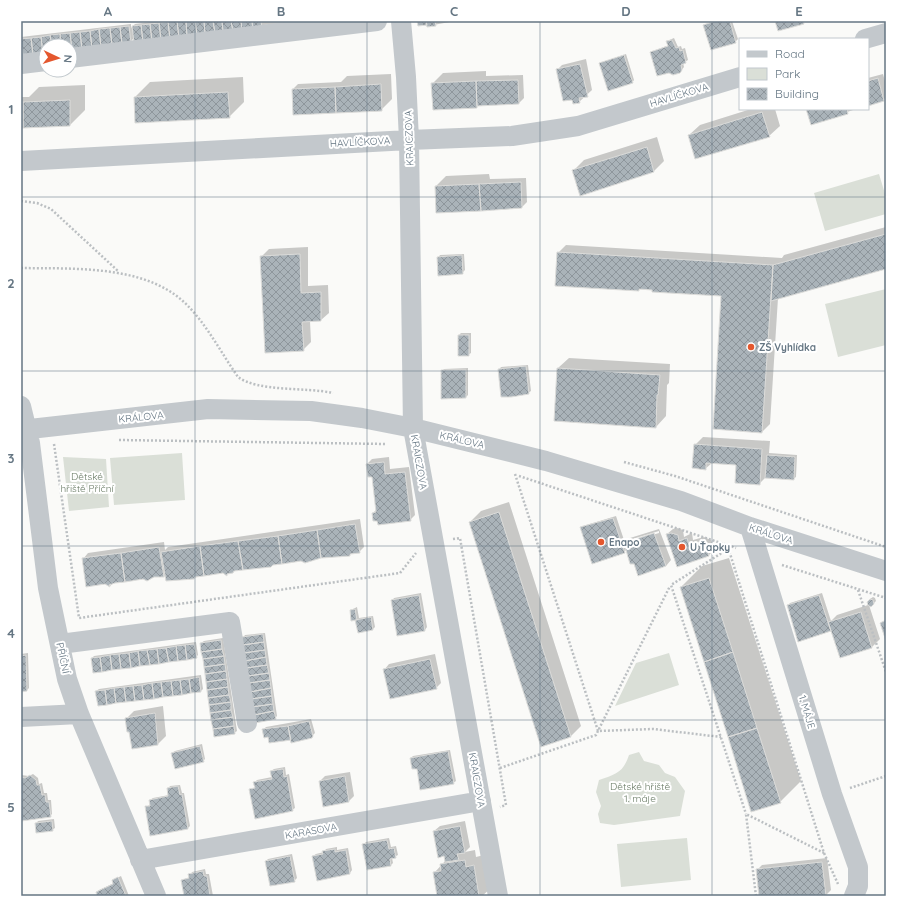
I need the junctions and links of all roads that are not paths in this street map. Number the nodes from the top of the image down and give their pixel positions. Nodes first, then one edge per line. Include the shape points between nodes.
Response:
1 (376, 21) edge
2 (401, 21) edge
3 (886, 33) edge
4 (868, 38) edge
5 (78, 57) edge
6 (38, 62) edge
7 (21, 64) edge
8 (739, 77) edge
9 (409, 140) junction
10 (21, 162) edge
11 (21, 406) edge
12 (413, 428) junction
13 (24, 429) edge
14 (750, 527) junction
15 (886, 572) edge
16 (60, 644) junction
17 (79, 714) junction
18 (21, 717) edge
19 (247, 723) dead end
20 (482, 806) junction
21 (140, 860) junction
22 (847, 892) edge
23 (156, 896) edge
24 (498, 896) edge

1 - 5 street
2 - 9 street, KRAICZOVA
3 - 4 street
6 - 7 street
8 - 9 street, HAVLÍČKOVA via 578,126 512,136
9 - 10 street, HAVLÍČKOVA
9 - 12 street, KRAICZOVA
11 - 13 street, PŘÍČNÍ
12 - 13 street, KRÁLOVA via 311,411 208,409
12 - 14 street, KRÁLOVA via 546,461 681,501
12 - 20 street, KRAICZOVA via 427,544
13 - 16 street, PŘÍČNÍ via 48,588
14 - 15 street, KRÁLOVA
14 - 22 street, 1. MÁJE via 832,794 858,867 858,886
16 - 17 street, PŘÍČNÍ
16 - 19 street via 230,622
17 - 18 street
17 - 21 street, PŘÍČNÍ
20 - 21 street, KARASOVA
20 - 24 street, KRAICZOVA
21 - 23 street, PŘÍČNÍ

